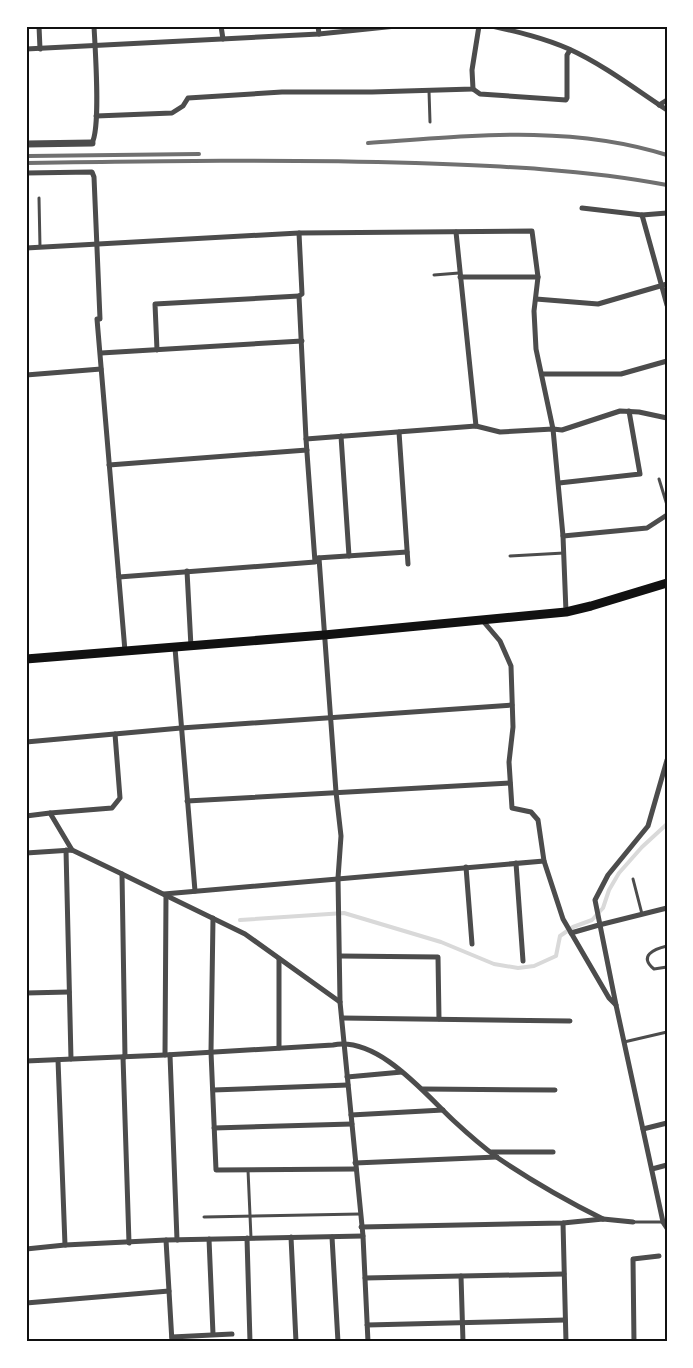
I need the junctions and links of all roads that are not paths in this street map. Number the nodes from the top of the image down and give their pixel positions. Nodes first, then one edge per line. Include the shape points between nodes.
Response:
1 (39, 26) edge
2 (94, 26) edge
3 (221, 26) edge
4 (318, 26) edge
5 (396, 26) edge
6 (479, 26) edge
7 (492, 26) edge
8 (319, 34) junction
9 (223, 39) junction
10 (95, 46) junction
11 (40, 48) junction
12 (26, 49) edge
13 (570, 50) junction
14 (474, 89) junction
15 (429, 90) junction
16 (667, 100) edge
17 (658, 105) junction
18 (667, 110) edge
19 (96, 116) junction
20 (430, 122) dead end
21 (92, 143) joint
22 (26, 144) edge
23 (26, 173) edge
24 (39, 198) dead end
25 (582, 208) dead end
26 (667, 213) edge
27 (642, 215) junction
28 (456, 232) junction
29 (300, 233) junction
30 (97, 244) junction
31 (40, 247) junction
32 (26, 248) edge
33 (434, 275) dead end
34 (460, 275) junction
35 (538, 277) junction
36 (664, 285) edge
37 (299, 296) junction
38 (536, 299) junction
39 (667, 304) edge
40 (302, 341) junction
41 (157, 350) junction
42 (101, 353) junction
43 (667, 361) edge
44 (102, 369) junction
45 (542, 374) junction
46 (26, 375) edge
47 (629, 411) junction
48 (667, 418) edge
49 (476, 426) junction
50 (554, 429) junction
51 (399, 432) junction
52 (341, 436) junction
53 (306, 439) junction
54 (307, 450) junction
55 (109, 465) junction
56 (659, 480) dead end
57 (559, 483) junction
58 (667, 504) edge
59 (667, 515) edge
60 (563, 536) junction
61 (407, 552) junction
62 (564, 553) junction
63 (349, 556) junction
64 (510, 556) dead end
65 (317, 558) junction
66 (408, 564) dead end
67 (186, 571) junction
68 (119, 577) junction
69 (667, 584) edge
70 (566, 612) junction
71 (483, 621) junction
72 (324, 635) junction
73 (192, 647) junction
74 (174, 648) junction
75 (125, 652) junction
76 (26, 659) edge
77 (512, 705) junction
78 (330, 717) junction
79 (181, 728) junction
80 (115, 734) junction
81 (26, 742) edge
82 (667, 760) edge
83 (510, 783) junction
84 (336, 792) junction
85 (187, 801) junction
86 (50, 813) junction
87 (26, 816) edge
88 (69, 850) junction
89 (26, 852) edge
90 (544, 861) junction
91 (516, 863) junction
92 (466, 868) junction
93 (122, 874) junction
94 (338, 878) junction
95 (633, 879) dead end
96 (195, 891) junction
97 (165, 894) junction
98 (667, 908) edge
99 (642, 914) junction
100 (213, 918) junction
101 (599, 925) junction
102 (571, 934) junction
103 (472, 944) dead end
104 (667, 946) edge
105 (340, 956) junction
106 (279, 959) junction
107 (523, 961) dead end
108 (667, 968) edge
109 (69, 992) junction
110 (26, 993) edge
111 (340, 1002) junction
112 (616, 1005) junction
113 (342, 1018) junction
114 (439, 1019) junction
115 (570, 1021) dead end
116 (667, 1032) edge
117 (344, 1042) junction
118 (624, 1042) junction
119 (279, 1048) junction
120 (211, 1052) junction
121 (168, 1055) junction
122 (124, 1057) junction
123 (71, 1059) junction
124 (58, 1060) junction
125 (26, 1062) edge
126 (402, 1072) junction
127 (347, 1077) junction
128 (348, 1085) junction
129 (423, 1089) junction
130 (213, 1090) junction
131 (555, 1090) dead end
132 (443, 1110) junction
133 (351, 1115) junction
134 (667, 1123) edge
135 (352, 1124) junction
136 (214, 1128) junction
137 (643, 1129) junction
138 (491, 1152) junction
139 (553, 1152) dead end
140 (498, 1157) junction
141 (667, 1165) edge
142 (356, 1166) junction
143 (652, 1168) junction
144 (248, 1170) junction
145 (360, 1214) junction
146 (204, 1217) dead end
147 (250, 1217) junction
148 (603, 1219) junction
149 (633, 1222) joint
150 (663, 1222) junction
151 (563, 1223) junction
152 (362, 1228) junction
153 (667, 1228) edge
154 (363, 1236) junction
155 (332, 1237) junction
156 (249, 1238) junction
157 (291, 1238) junction
158 (209, 1239) junction
159 (166, 1240) junction
160 (177, 1240) junction
161 (129, 1243) junction
162 (65, 1245) junction
163 (26, 1249) edge
164 (659, 1256) dead end
165 (564, 1274) junction
166 (461, 1276) junction
167 (365, 1278) junction
168 (169, 1291) junction
169 (26, 1303) edge
170 (565, 1320) junction
171 (462, 1322) junction
172 (367, 1325) junction
173 (213, 1334) junction
174 (232, 1334) dead end
175 (172, 1339) edge
176 (250, 1342) edge
177 (296, 1342) edge
178 (338, 1342) edge
179 (368, 1342) edge
180 (463, 1342) edge
181 (566, 1342) edge
182 (634, 1342) edge

1 - 11 street
2 - 10 street
3 - 9 street
4 - 8 street
5 - 8 street
6 - 14 street via 472,70
7 - 13 street
8 - 9 street
9 - 10 street
10 - 11 street
10 - 19 street
11 - 12 street
13 - 14 street via 567,55 566,100 480,94
13 - 17 street via 608,70
14 - 15 street
15 - 19 street via 282,92 188,98 172,113
15 - 20 lane
16 - 17 street
17 - 18 street
19 - 21 street
21 - 22 street
23 - 30 street via 92,172
24 - 31 lane
25 - 27 street
26 - 27 street
27 - 36 street
28 - 29 street
28 - 34 street
28 - 35 street via 532,231
29 - 30 street
29 - 37 street via 302,294
30 - 31 street
30 - 42 street via 100,319 97,319
31 - 32 street
33 - 34 lane
34 - 35 street
34 - 49 street
35 - 38 street
36 - 38 street via 598,304
36 - 39 street
37 - 40 street
37 - 41 street via 155,304
38 - 45 street via 536,339
40 - 41 street
40 - 53 street
41 - 42 street
42 - 44 street
43 - 45 street via 621,374
44 - 46 street
44 - 55 street
45 - 50 street
47 - 48 street
47 - 50 street via 611,412 562,430
47 - 57 street via 640,474
49 - 50 street via 500,432
49 - 51 street
50 - 57 street
51 - 52 street
51 - 61 street
52 - 53 street
52 - 63 street
53 - 54 street
54 - 55 street
54 - 65 street
55 - 68 street
56 - 58 lane
57 - 60 street
59 - 60 street via 647,528
60 - 62 street
61 - 63 street
61 - 66 street
62 - 64 lane
62 - 70 street
63 - 65 street
65 - 67 street via 315,562
65 - 72 street
67 - 68 street
67 - 73 street
68 - 75 street
69 - 70 main road
70 - 71 main road
71 - 72 main road
71 - 77 street via 508,657
72 - 73 main road
72 - 78 street
73 - 74 main road
74 - 75 main road
74 - 79 street
75 - 76 main road
77 - 78 street
77 - 83 street via 514,727
78 - 79 street
78 - 84 street
79 - 80 street
79 - 85 street
80 - 81 street
80 - 86 street via 120,798 112,808
82 - 101 street via 648,826 608,875 596,900
83 - 84 street
83 - 90 street via 512,808 531,812 538,820
84 - 85 street
84 - 94 street via 341,836
85 - 96 street
86 - 87 street
86 - 88 street
88 - 89 street
88 - 93 street
88 - 109 street
90 - 91 street
90 - 102 street
91 - 92 street
91 - 107 street
92 - 94 street
92 - 103 street
93 - 97 street
93 - 122 street
94 - 96 street
94 - 105 street
95 - 99 lane
96 - 97 street
97 - 100 street
97 - 121 street
98 - 99 street
99 - 101 street
100 - 106 street via 245,934
100 - 120 street
101 - 102 street
101 - 112 street
102 - 112 street
104 - 108 lane via 656,949 647,959 654,969
105 - 111 street
105 - 114 street via 438,957
106 - 111 street
106 - 119 street
109 - 110 street
109 - 123 street
111 - 113 street
112 - 118 street
113 - 114 street
113 - 117 street
114 - 115 street
116 - 118 lane
117 - 119 street
117 - 126 street via 386,1059
117 - 127 street
118 - 137 street
119 - 120 street
120 - 121 street
120 - 130 street
121 - 122 street
121 - 160 street
122 - 123 street
122 - 161 street
123 - 124 street
124 - 125 street
124 - 162 street
126 - 127 street
126 - 129 street
127 - 128 street
128 - 130 street
128 - 133 street
129 - 131 street
129 - 132 street
130 - 136 street
132 - 133 street
132 - 138 street
133 - 135 street
134 - 137 street
135 - 136 street
135 - 142 street
136 - 144 street via 216,1170
137 - 143 street
138 - 139 street
138 - 140 street
140 - 142 street
140 - 148 street via 555,1194
141 - 143 street
142 - 144 street
142 - 145 street
143 - 150 street
144 - 147 lane
145 - 147 lane
145 - 152 street
146 - 147 lane
147 - 156 lane
148 - 149 street
148 - 151 street
149 - 150 lane
150 - 153 street
151 - 152 street
151 - 165 street
152 - 154 street
154 - 155 street
154 - 167 street
155 - 157 street
155 - 178 street
156 - 157 street
156 - 158 street
156 - 176 street
157 - 177 street
158 - 160 street
158 - 173 street
159 - 160 street
159 - 161 street
159 - 168 street
161 - 162 street
162 - 163 street
164 - 182 street via 633,1258
165 - 166 street
165 - 170 street
166 - 167 street
166 - 171 street
167 - 172 street
168 - 169 street
168 - 175 street
170 - 171 street
170 - 181 street
171 - 172 street
171 - 180 street
172 - 179 street
173 - 174 street
173 - 175 street

